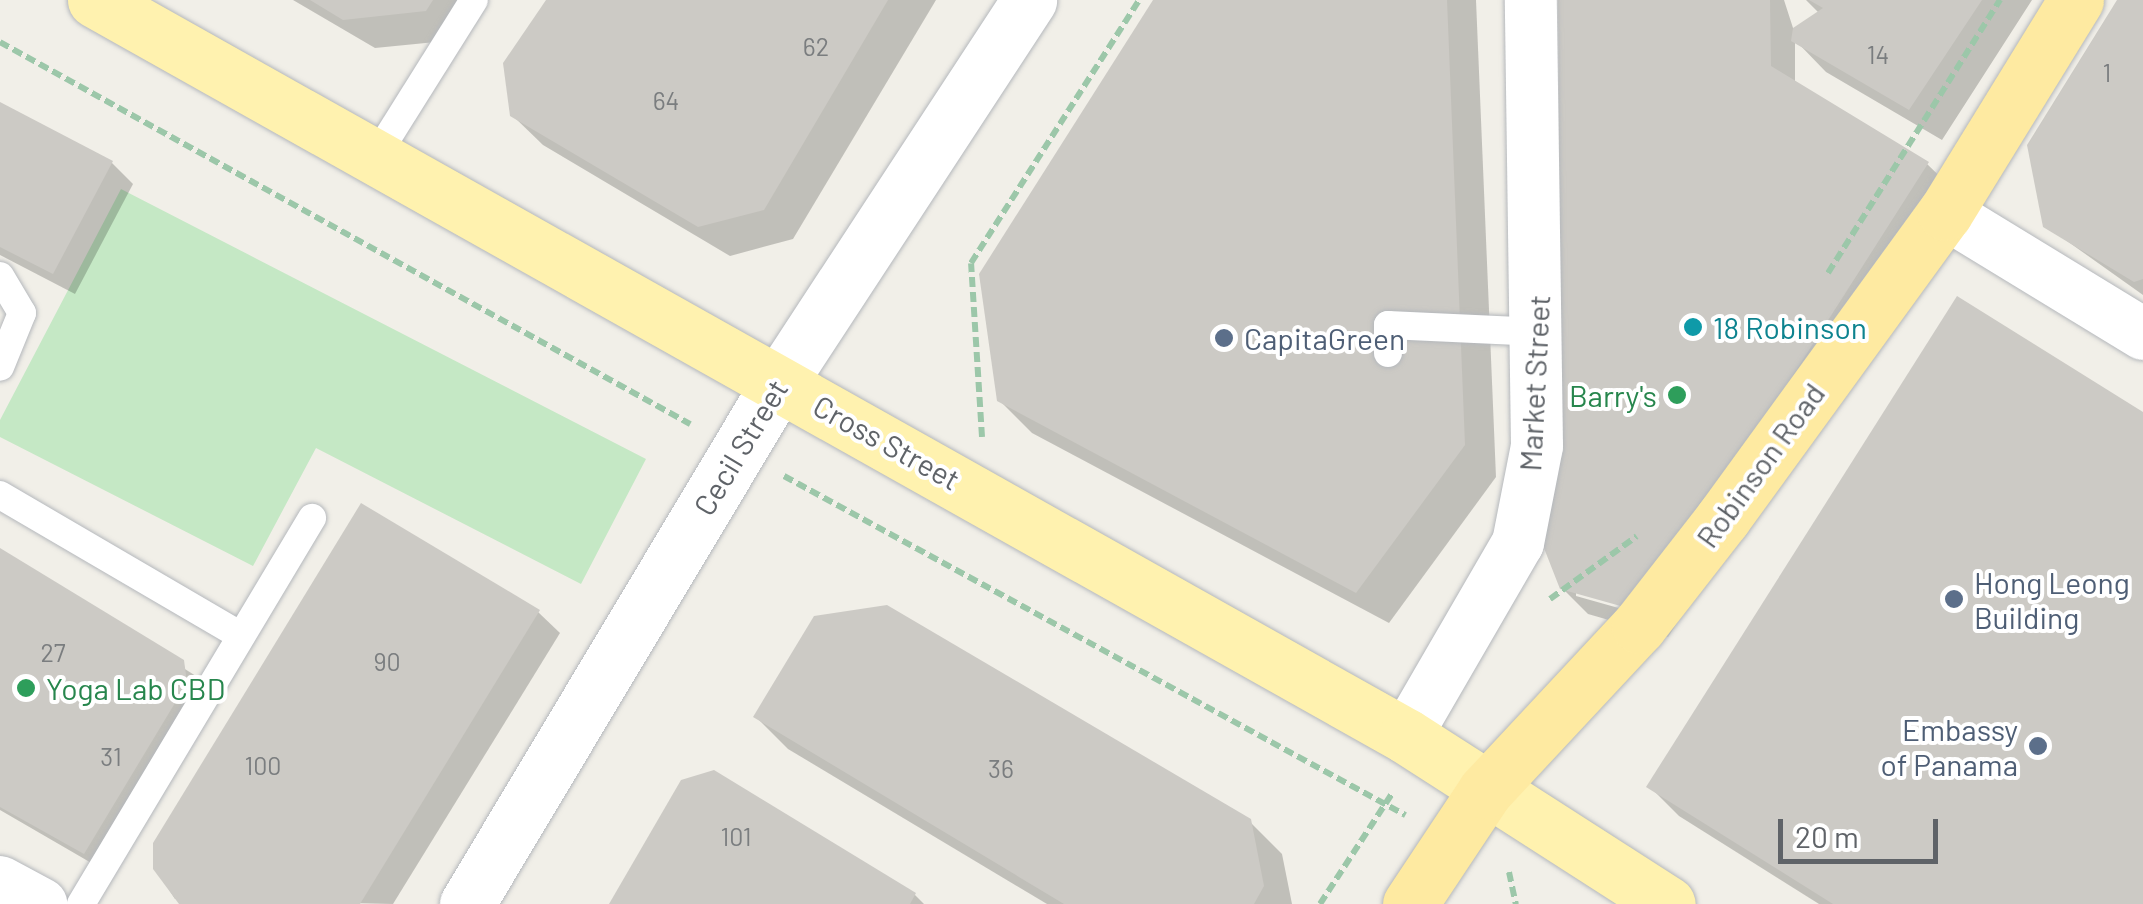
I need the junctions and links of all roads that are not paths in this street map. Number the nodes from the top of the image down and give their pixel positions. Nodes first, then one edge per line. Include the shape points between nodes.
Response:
1 (94, 0) edge
2 (474, 0) edge
3 (1029, 0) edge
4 (1531, 0) edge
5 (2076, 0) edge
6 (376, 156) junction
7 (1945, 213) junction
8 (0, 276) edge
9 (1540, 332) junction
10 (2143, 334) edge
11 (1388, 353) dead end
12 (0, 367) edge
13 (780, 381) junction
14 (0, 495) edge
15 (312, 518) dead end
16 (241, 636) junction
17 (1414, 741) junction
18 (1485, 791) junction
19 (0, 882) edge
20 (41, 904) edge
21 (81, 904) edge
22 (467, 904) edge
23 (1410, 904) edge
24 (1668, 904) edge

1 - 6 main road, Cross Street
2 - 6 lane
3 - 13 main road, Cecil Street
4 - 9 street, Market Street
5 - 7 highway, Robinson Road
6 - 13 main road, Cross Street
7 - 10 street
7 - 18 highway, Robinson Road via 1639,626
8 - 12 lane via 22,313
9 - 11 lane via 1388,325
9 - 17 street, Market Street via 1537,446 1518,542
13 - 17 main road, Cross Street
13 - 22 main road, Cecil Street
14 - 16 lane
15 - 16 lane
16 - 21 lane
17 - 18 main road, Cross Street
18 - 23 highway, Robinson Road
18 - 24 main road, Cross Street
19 - 20 street

